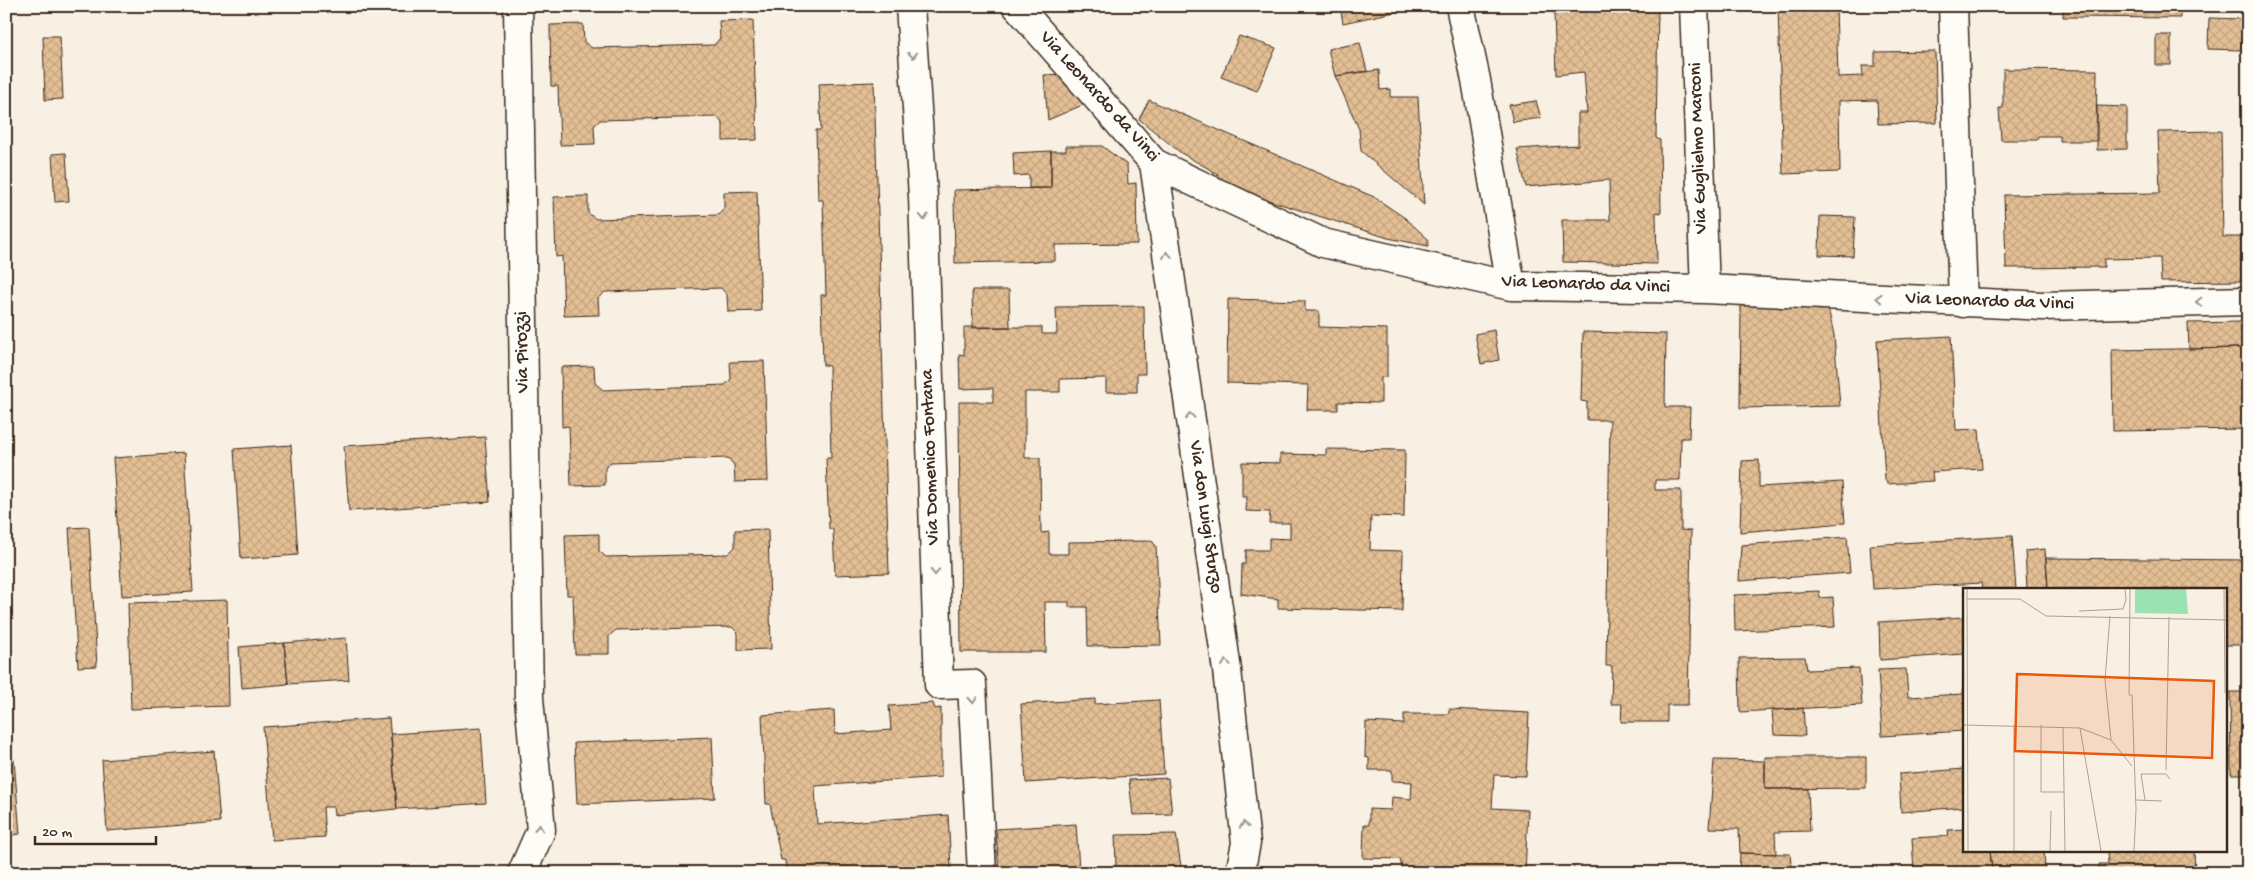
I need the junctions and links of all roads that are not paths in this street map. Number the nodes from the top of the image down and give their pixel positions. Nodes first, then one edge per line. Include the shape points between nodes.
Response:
1 (518, 6) edge
2 (910, 6) edge
3 (1017, 6) edge
4 (1460, 6) edge
5 (1694, 6) edge
6 (1953, 6) edge
7 (1154, 163) junction
8 (1511, 286) junction
9 (1705, 289) junction
10 (2248, 301) edge
11 (1962, 303) junction
12 (522, 873) edge
13 (982, 873) edge
14 (1240, 873) edge

12 -> 1 street, Via Pirozzi via 541,830 529,698
2 -> 13 street, Via Domenico Fontana via 923,196 939,685 972,684
3 - 7 street, Via Leonardo da Vinci
4 - 8 street
5 - 9 street, Via Guglielmo Marconi
6 - 11 street
7 - 8 street, Via Leonardo da Vinci via 1323,242
14 -> 7 street, Via don Luigi Sturzo via 1246,843 1227,670
8 - 9 street, Via Leonardo da Vinci
11 -> 9 street, Via Leonardo da Vinci
10 -> 11 street, Via Leonardo da Vinci via 2043,306

